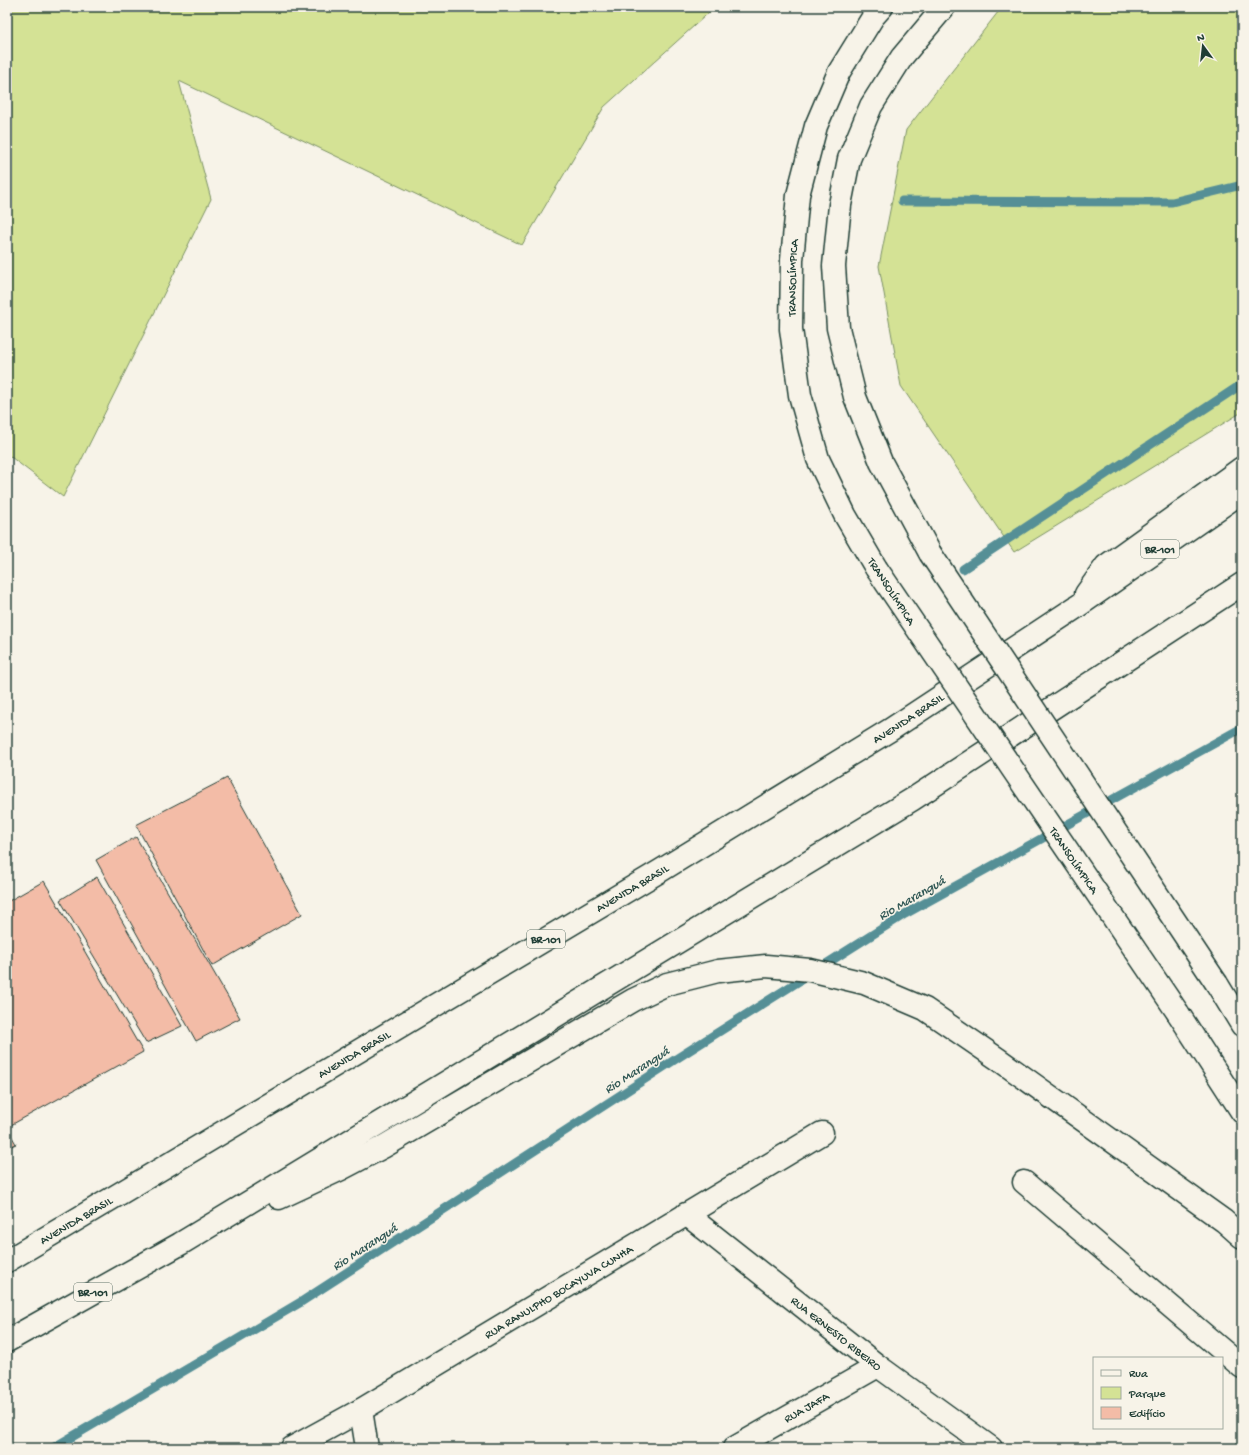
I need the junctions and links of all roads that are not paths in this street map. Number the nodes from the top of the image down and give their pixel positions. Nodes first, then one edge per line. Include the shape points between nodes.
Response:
1 (882, 7) edge
2 (944, 7) edge
3 (1242, 468) edge
4 (1242, 492) edge
5 (1242, 584) edge
6 (1078, 606) junction
7 (1242, 1025) edge
8 (1242, 1112) edge
9 (822, 1133) dead end
10 (1024, 1182) dead end
11 (686, 1214) junction
12 (1242, 1237) edge
13 (180, 1244) junction
14 (7, 1261) edge
15 (7, 1341) edge
16 (878, 1366) junction
17 (1242, 1366) edge
18 (361, 1410) junction
19 (292, 1448) edge
20 (367, 1448) edge
21 (734, 1448) edge
22 (991, 1448) edge

1 - 8 main road, TRANSOLÍMPICA, bridge via 872,17 839,72 816,126 798,195 792,267 791,328 800,395 818,458 876,568 1178,1013
2 - 7 main road, bridge via 902,57 871,106 849,159 840,205 834,266 838,328 855,397 881,462 930,553
3 - 6 main road via 1106,566
4 - 6 main road, AVENIDA BRASIL / BR-101
5 - 13 main road, BR-101 via 913,799
6 - 14 main road, AVENIDA BRASIL / BR-101 via 890,730 674,863
9 - 11 main road, RUA RANULPHO BOCAYUVA CUNHA
10 - 17 main road
11 - 16 main road, RUA ERNESTO RIBEIRO
11 - 18 main road, RUA RANULPHO BOCAYUVA CUNHA
12 - 13 main road via 1217,1216 925,1009 864,983 810,970 766,966 718,971 667,984 633,1000 376,1151
13 - 15 main road, BR-101
16 - 21 main road, RUA JAFA
16 - 22 main road, RUA ERNESTO RIBEIRO
18 - 19 main road, RUA RANULPHO BOCAYUVA CUNHA
18 - 20 main road

